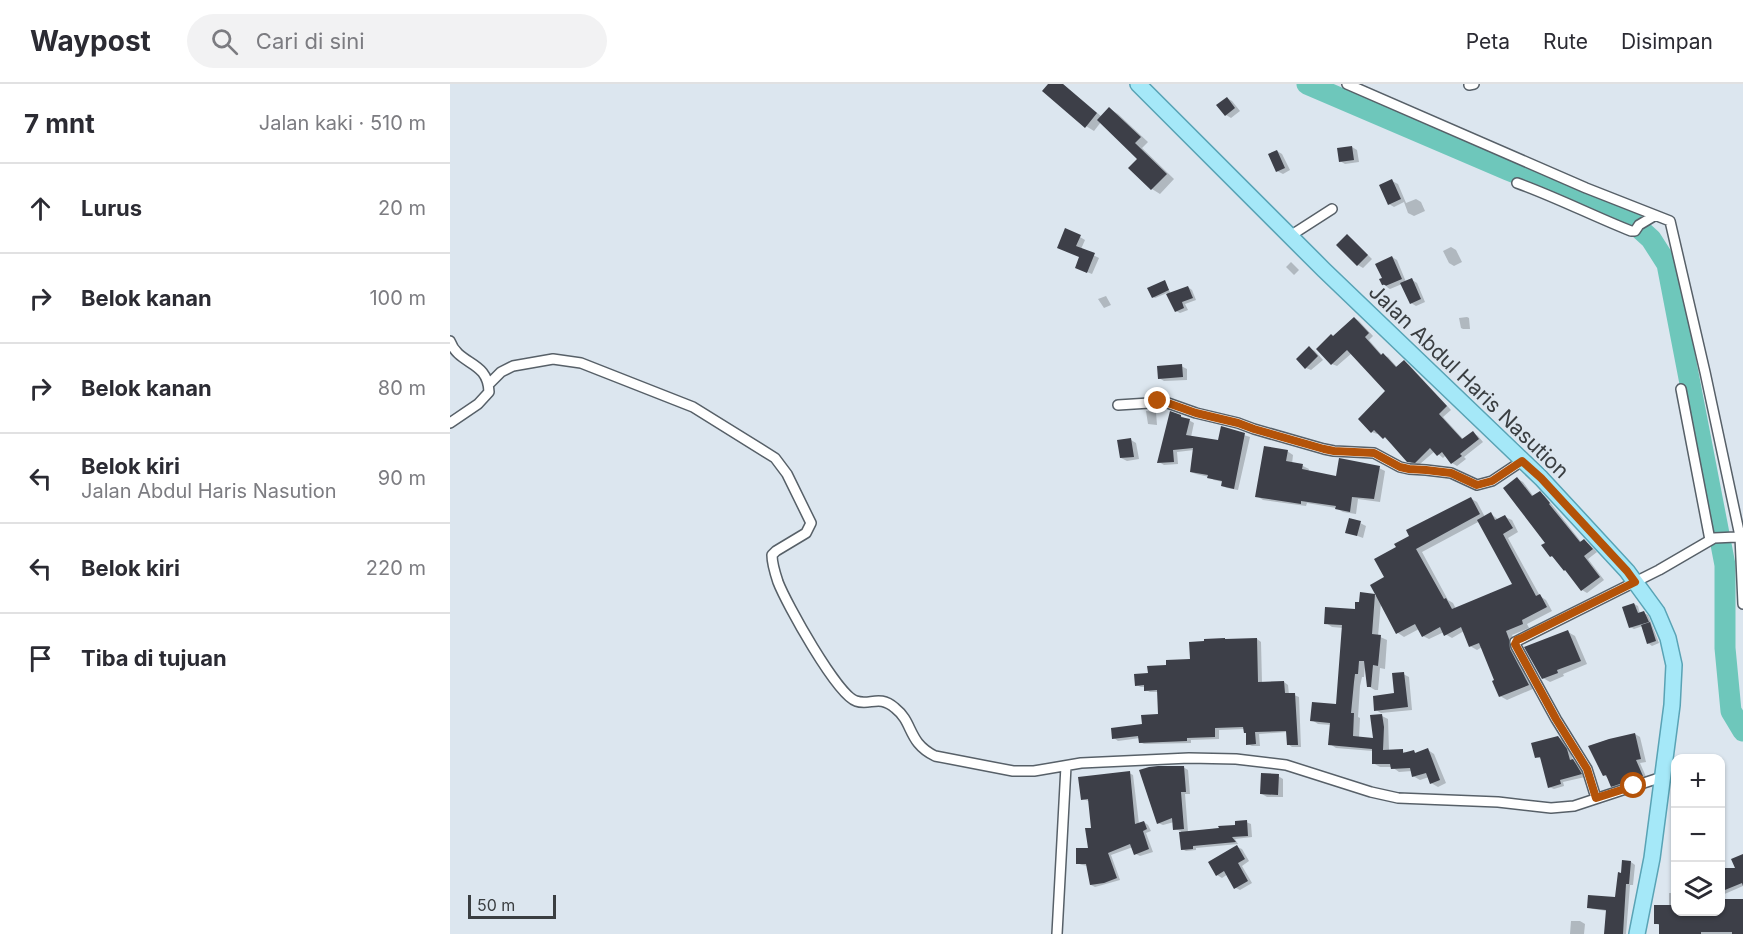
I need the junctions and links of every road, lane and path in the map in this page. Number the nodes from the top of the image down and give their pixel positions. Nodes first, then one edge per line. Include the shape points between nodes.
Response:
1 (1138, 84) edge
2 (1347, 84) edge
3 (1516, 183) dead end
4 (1332, 209) dead end
5 (1654, 216) junction
6 (1290, 236) junction
7 (450, 341) edge
8 (489, 384) junction
9 (1681, 389) dead end
10 (1118, 405) dead end
11 (450, 423) edge
12 (1522, 461) junction
13 (1740, 536) edge
14 (1712, 539) junction
15 (1635, 582) junction
16 (1743, 604) edge
17 (1066, 766) junction
18 (1662, 777) junction
19 (1596, 798) junction
20 (1057, 934) edge
21 (1637, 934) edge

1 - 6 main road, Jalan Abdul Haris Nasution
2 - 5 street
3 - 5 street via 1631,231
4 - 6 street
5 - 13 street via 1670,221
6 - 12 main road, Jalan Abdul Haris Nasution
7 - 8 street via 458,355 484,371
8 - 11 street via 484,399
8 - 17 street via 513,366 553,360 582,363 693,407 775,458 788,474 811,523 806,533 772,555 779,585 820,660 850,697 856,701 880,700 895,708 914,739 924,751 935,756 1013,771
9 - 14 street
10 - 12 street via 1165,402 1324,449 1374,453 1400,467 1451,473 1477,485 1492,481
12 - 15 main road, Jalan Abdul Haris Nasution
13 - 14 street
13 - 16 street
14 - 15 street
15 - 18 main road, Jalan Abdul Haris Nasution via 1658,612 1674,665
15 - 19 street via 1515,642 1587,769
17 - 19 street via 1236,759 1286,765 1398,798 1490,801 1551,808 1574,806
17 - 20 street
18 - 19 street
18 - 21 main road, Jalan Abdul Haris Nasution

